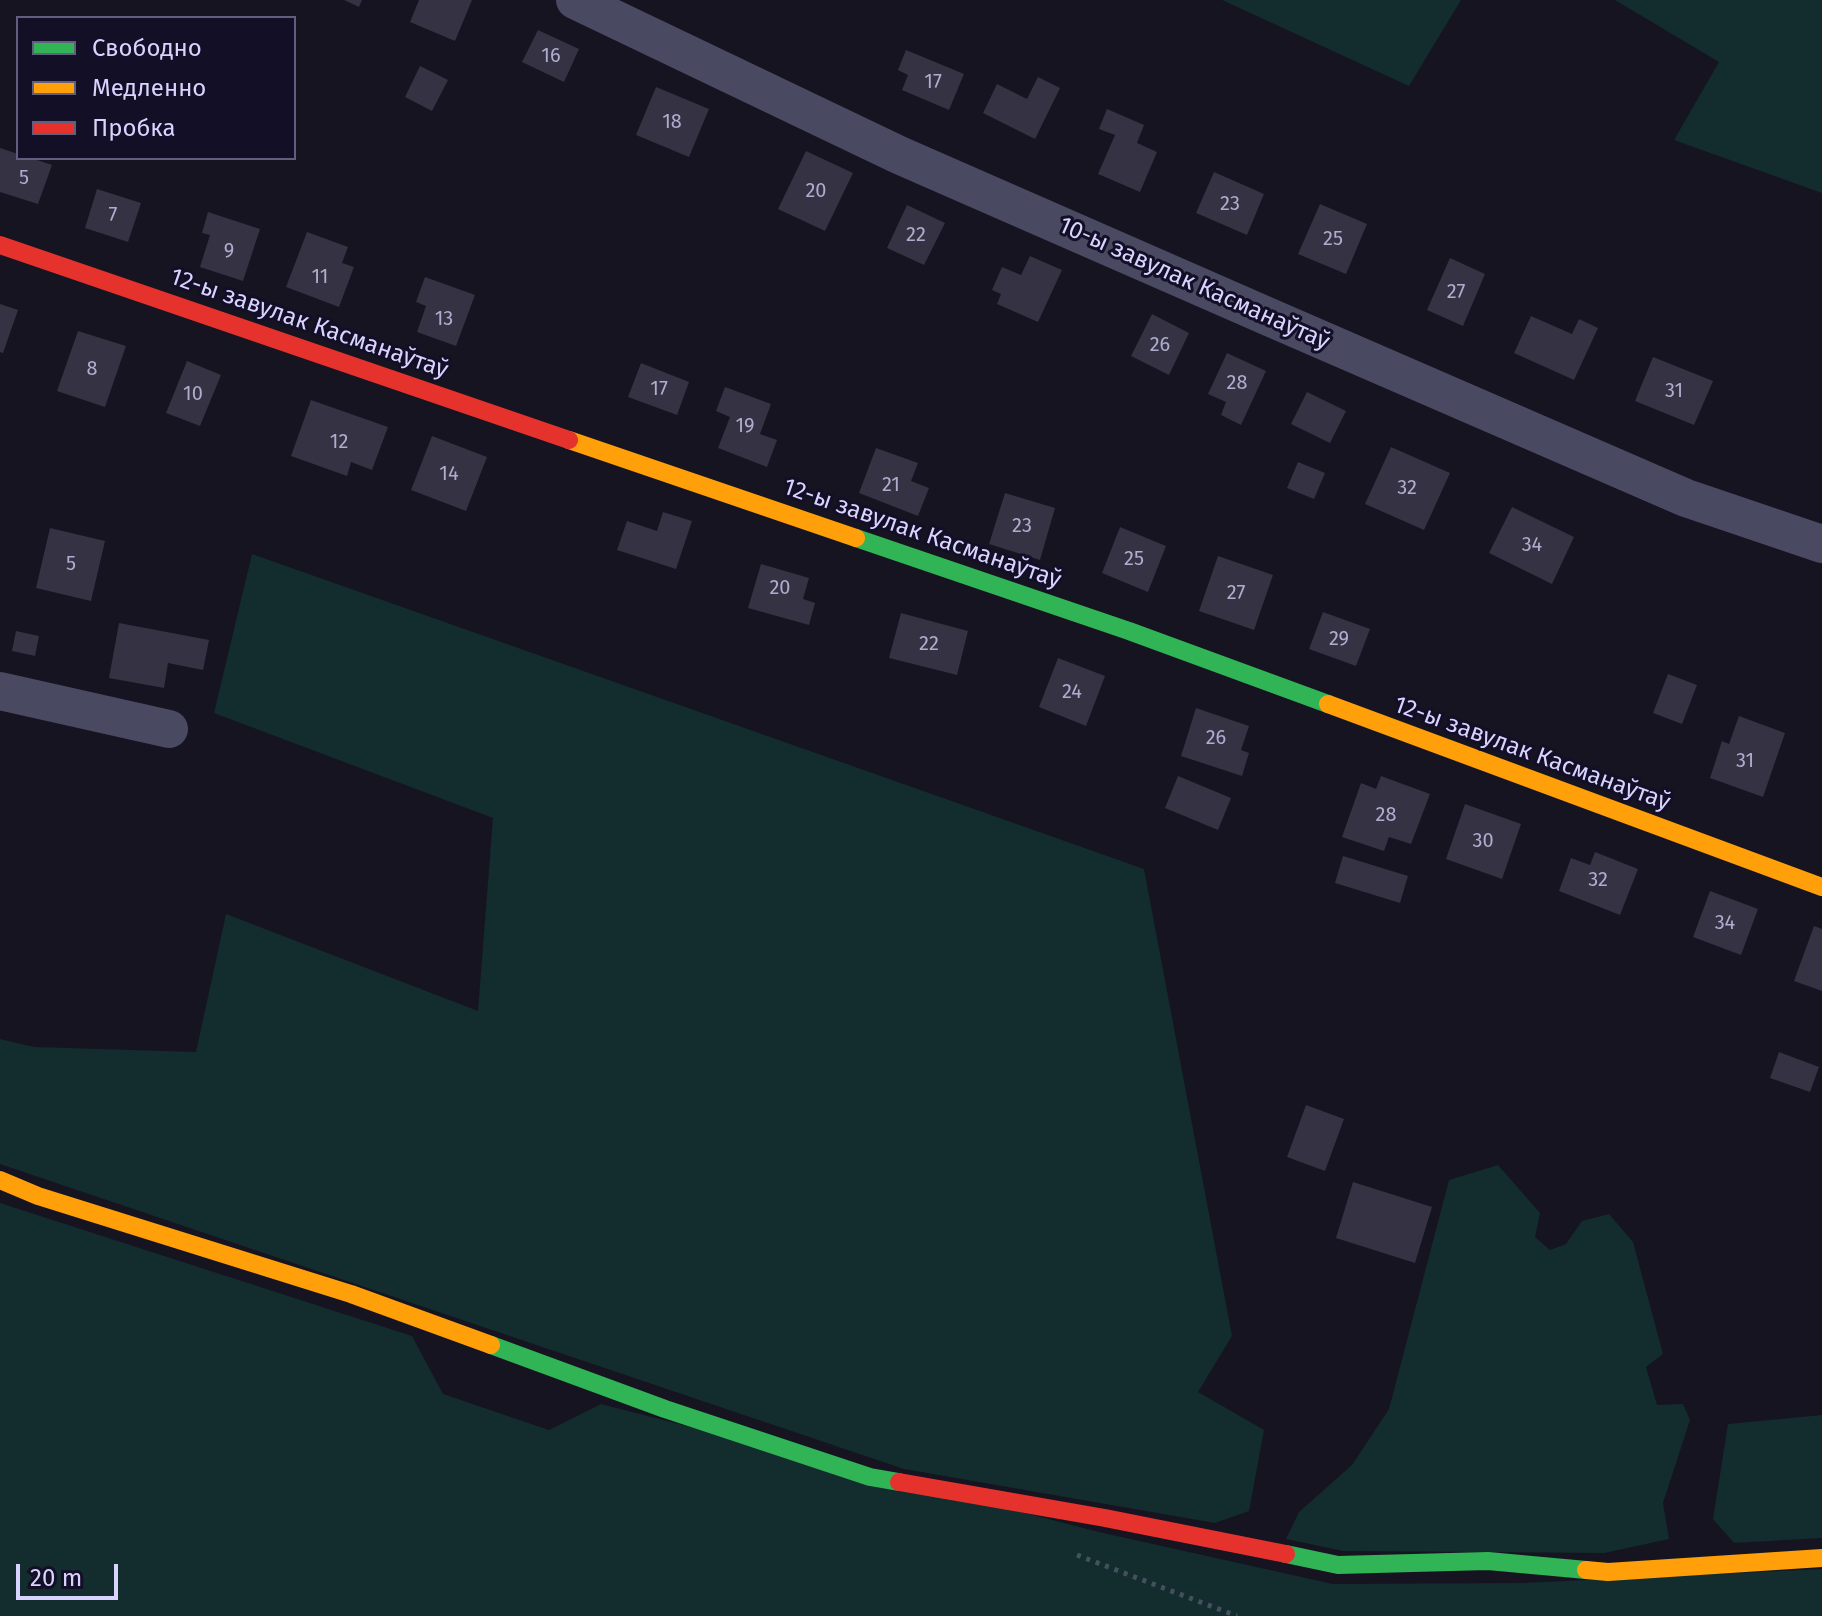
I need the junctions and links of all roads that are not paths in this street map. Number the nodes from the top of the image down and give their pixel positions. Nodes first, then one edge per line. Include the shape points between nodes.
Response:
1 (575, 0) edge
2 (0, 245) edge
3 (1822, 544) edge
4 (0, 691) edge
5 (169, 729) dead end
6 (1822, 887) edge
7 (0, 1180) edge
8 (1822, 1558) edge

1 - 3 street, 10-ы завулак Касманаўтаў via 899,155 1269,317 1686,498
2 - 6 street, 12-ы завулак Касманаўтаў via 1129,631
4 - 5 street
7 - 8 street via 351,1294 665,1409 870,1477 1338,1565 1488,1561 1608,1572

